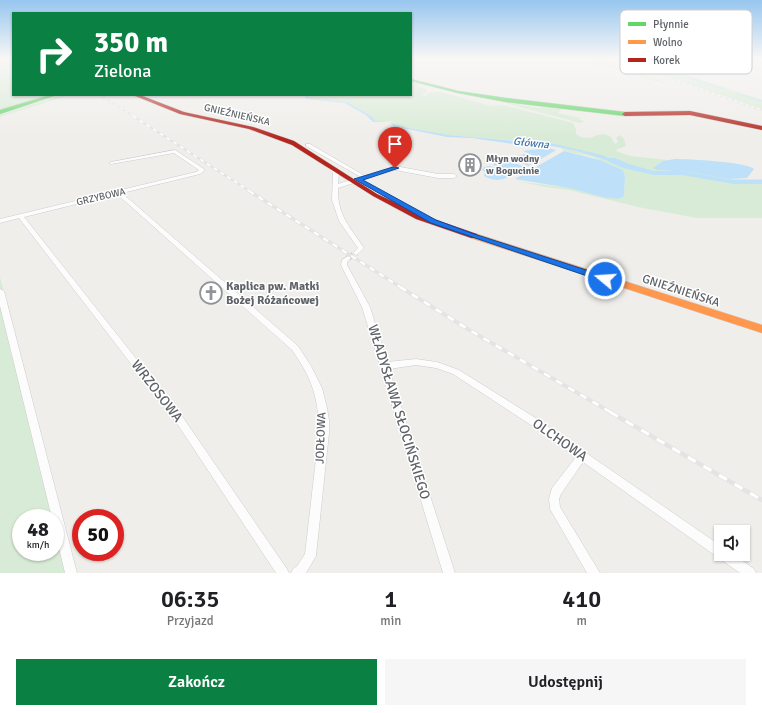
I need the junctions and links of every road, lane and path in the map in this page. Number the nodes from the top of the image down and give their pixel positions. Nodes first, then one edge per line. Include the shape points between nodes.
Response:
1 (433, 86) edge
2 (52, 96) edge
3 (138, 96) edge
4 (142, 96) edge
5 (153, 102) junction
6 (0, 112) edge
7 (762, 128) edge
8 (292, 142) junction
9 (308, 145) dead end
10 (111, 163) dead end
11 (327, 165) junction
12 (454, 176) dead end
13 (358, 179) junction
14 (335, 187) junction
15 (118, 192) junction
16 (20, 216) junction
17 (0, 221) edge
18 (0, 291) edge
19 (762, 329) edge
20 (385, 366) junction
21 (582, 456) junction
22 (714, 547) edge
23 (733, 561) edge
24 (71, 573) edge
25 (283, 573) edge
26 (297, 573) edge
27 (448, 573) edge
28 (594, 573) edge
29 (750, 573) edge

1 - 7 main road via 499,99 618,114 696,114
2 - 6 main road
3 - 5 main road, GNIEŹNIEŃSKA
4 - 5 main road, GNIEŹNIEŃSKA
5 - 8 main road, GNIEŹNIEŃSKA via 188,115 251,128
8 - 11 main road, GNIEŹNIEŃSKA
8 - 13 main road, GNIEŹNIEŃSKA
9 - 13 street
10 - 15 street, GRZYBOWA via 175,151 201,168 201,171
11 - 13 main road, GNIEŹNIEŃSKA
11 - 14 street, WŁADYSŁAWA SŁOCIŃSKIEGO via 336,173
12 - 13 street via 438,176 395,168
13 - 14 street
13 - 19 main road, GNIEŹNIEŃSKA via 401,209 434,222 504,247
14 - 20 street, WŁADYSŁAWA SŁOCIŃSKIEGO via 335,200 342,221 360,248 344,261 344,265 363,299
15 - 16 street, GRZYBOWA
15 - 26 street, JODŁOWA via 295,348 310,368 316,381 324,416 324,433 310,556
16 - 17 street, GRZYBOWA
16 - 25 street, WRZOSOWA via 181,422
18 - 24 street
20 - 21 street, OLCHOWA via 416,362 437,365 456,372
20 - 27 street, WŁADYSŁAWA SŁOCIŃSKIEGO
21 - 22 street, OLCHOWA
21 - 28 street via 556,492 555,509
23 - 29 street, OLCHOWA

